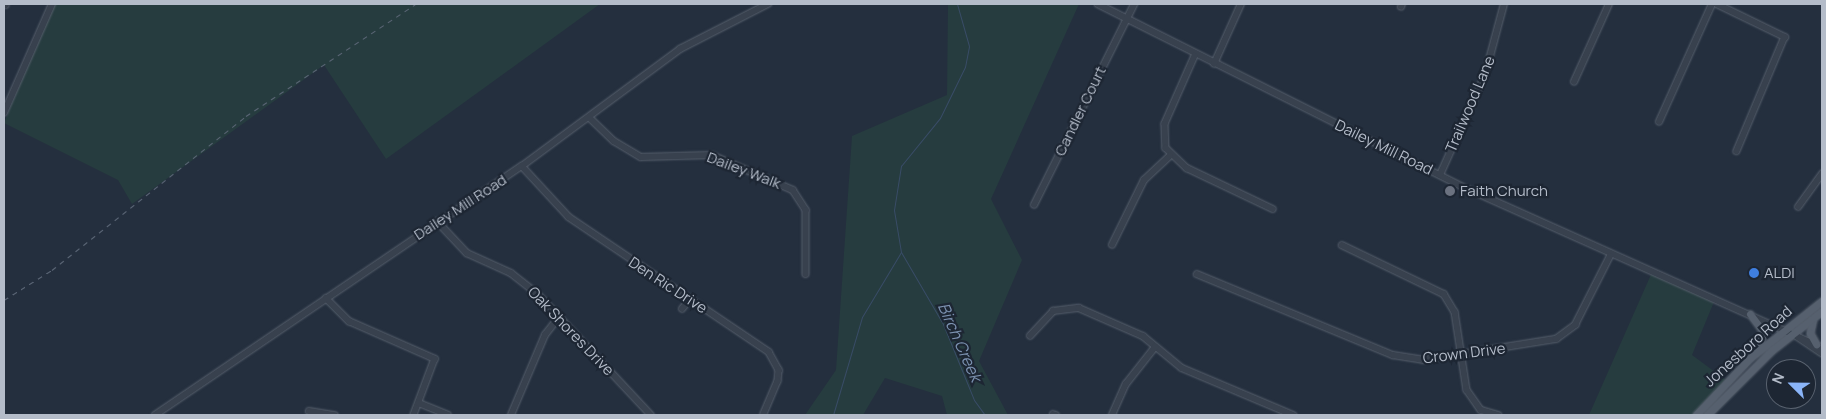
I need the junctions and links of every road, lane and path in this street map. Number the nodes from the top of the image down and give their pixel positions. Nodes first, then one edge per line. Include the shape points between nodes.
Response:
1 (52, 4) edge
2 (768, 4) edge
3 (1098, 4) edge
4 (1134, 4) edge
5 (1241, 4) edge
6 (1504, 4) edge
7 (1609, 4) edge
8 (1712, 4) edge
9 (1717, 4) edge
10 (1125, 18) junction
11 (1195, 56) junction
12 (1214, 64) junction
13 (1574, 82) dead end
14 (4, 113) edge
15 (590, 118) junction
16 (1658, 122) dead end
17 (1737, 151) dead end
18 (1170, 156) junction
19 (522, 166) junction
20 (1822, 174) edge
21 (1440, 175) junction
22 (1034, 205) dead end
23 (1798, 207) dead end
24 (1273, 209) dead end
25 (437, 221) junction
26 (1112, 245) dead end
27 (1342, 245) dead end
28 (1610, 256) junction
29 (806, 274) dead end
30 (1197, 274) dead end
31 (326, 298) junction
32 (690, 300) junction
33 (1822, 301) edge
34 (682, 309) dead end
35 (1822, 311) edge
36 (1750, 314) junction
37 (559, 317) junction
38 (1815, 317) junction
39 (1784, 328) junction
40 (1793, 332) junction
41 (1030, 336) dead end
42 (1155, 346) junction
43 (1819, 346) edge
44 (1757, 352) junction
45 (1822, 353) edge
46 (1462, 355) junction
47 (419, 403) junction
48 (309, 411) dead end
49 (764, 414) edge
50 (155, 415) edge
51 (335, 415) edge
52 (414, 415) edge
53 (448, 415) edge
54 (511, 415) edge
55 (651, 415) edge
56 (1112, 415) edge
57 (1293, 415) edge
58 (1498, 415) edge
59 (1696, 415) edge
60 (1707, 415) edge

1 - 14 street
2 - 15 street, Dailey Mill Road via 680,49
3 - 10 street, Dailey Mill Road
4 - 10 street, Candler Court
5 - 12 street
6 - 21 street, Trailwood Lane via 1485,75
7 - 13 street
8 - 16 street
9 - 17 street via 1785,37
10 - 11 street, Dailey Mill Road
10 - 22 street, Candler Court
11 - 12 street, Dailey Mill Road
11 - 18 street via 1165,124 1164,142
12 - 21 street, Dailey Mill Road
15 - 19 street, Dailey Mill Road
15 - 29 street, Dailey Walk via 614,141 641,157 712,155 793,190 806,210
18 - 24 street
18 - 26 street via 1144,180
19 - 25 street, Dailey Mill Road
19 - 32 street, Den Ric Drive via 569,218
20 - 23 street
21 - 28 street, Dailey Mill Road
25 - 31 street, Dailey Mill Road
25 - 37 street, Oak Shores Drive via 467,253 511,273
27 - 46 street via 1444,294 1455,312
28 - 36 street, Dailey Mill Road
28 - 46 street, Crown Drive via 1588,304 1566,333 1544,342
30 - 46 street, Crown Drive via 1393,355 1423,360
31 - 47 street via 349,321 435,359
31 - 50 street, Dailey Mill Road
32 - 34 street
32 - 49 street, Den Ric Drive via 761,345 775,360 778,380
33 - 39 main road, Jonesboro Road
35 - 38 main road, Jonesboro Road
36 - 39 street, Dailey Mill Road
36 - 44 main road via 1763,331
37 - 54 street via 545,335
37 - 55 street, Oak Shores Drive
38 - 40 main road, Jonesboro Road
38 - 43 main road via 1809,330
39 - 40 street, Dailey Mill Road
39 - 44 main road, Jonesboro Road
40 - 43 street
40 - 45 street
40 - 60 main road, Jonesboro Road
41 - 42 street via 1046,315 1071,306 1127,328
42 - 56 street via 1126,384
42 - 57 street via 1182,368
44 - 59 main road, Jonesboro Road
46 - 58 street via 1471,398 1481,410
47 - 52 street
47 - 53 street
48 - 51 street

